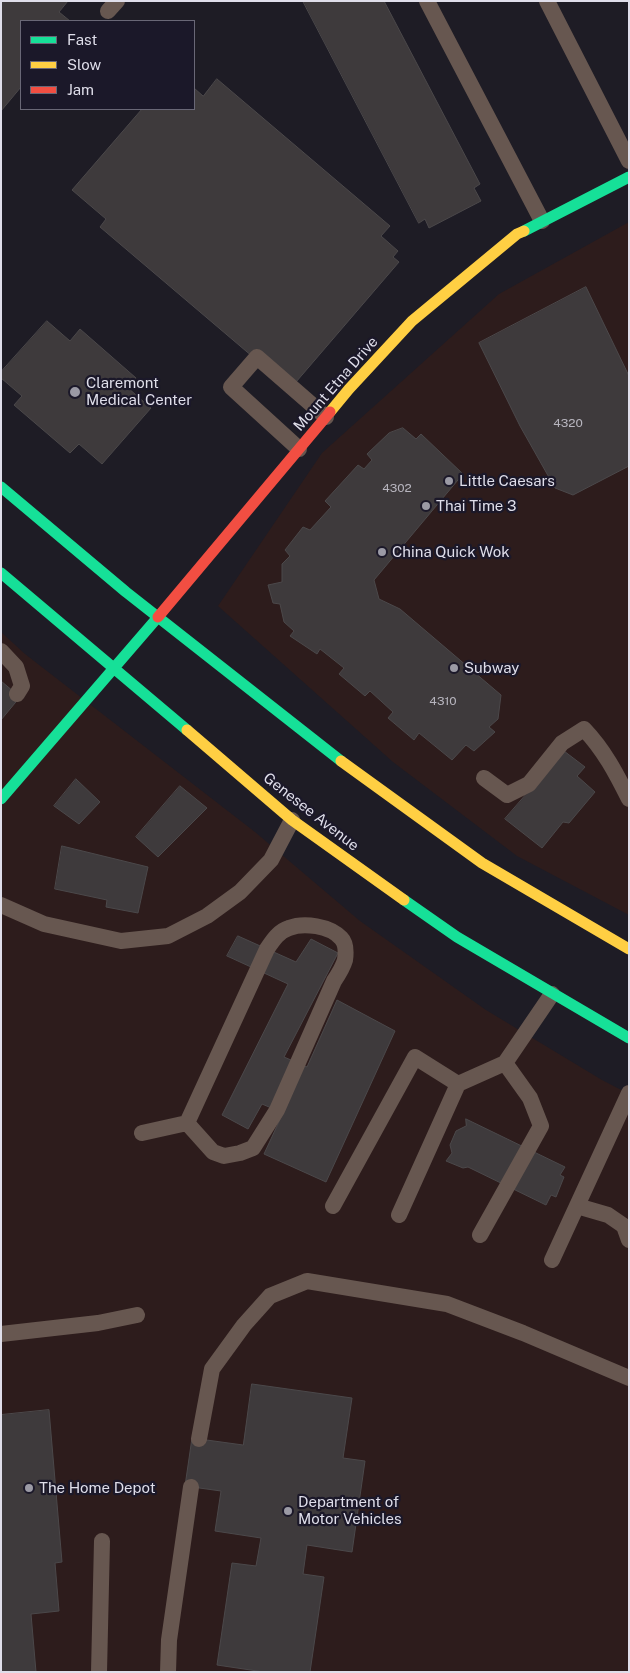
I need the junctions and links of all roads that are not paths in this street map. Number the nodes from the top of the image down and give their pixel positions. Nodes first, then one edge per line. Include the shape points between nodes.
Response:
1 (427, 1) edge
2 (547, 1) edge
3 (629, 160) edge
4 (629, 177) edge
5 (542, 221) junction
6 (326, 417) junction
7 (299, 449) junction
8 (1, 486) edge
9 (1, 573) edge
10 (157, 617) junction
11 (1, 651) edge
12 (114, 667) junction
13 (17, 694) dead end
14 (484, 778) dead end
15 (629, 798) edge
16 (1, 799) edge
17 (292, 820) junction
18 (1, 905) edge
19 (629, 949) edge
20 (552, 994) junction
21 (629, 1038) edge
22 (505, 1063) junction
23 (458, 1084) junction
24 (629, 1093) edge
25 (624, 1116) edge
26 (187, 1123) junction
27 (142, 1133) dead end
28 (333, 1206) dead end
29 (576, 1206) junction
30 (399, 1214) dead end
31 (480, 1235) dead end
32 (629, 1240) edge
33 (552, 1260) dead end
34 (137, 1315) dead end
35 (1, 1334) edge
36 (629, 1378) edge
37 (199, 1439) dead end
38 (191, 1486) dead end
39 (102, 1541) dead end
40 (100, 1672) edge
41 (168, 1672) edge

1 - 5 lane
2 - 3 lane
4 - 5 main road, Mount Etna Drive
5 - 6 main road, Mount Etna Drive via 517,234 412,321
6 - 7 main road, Mount Etna Drive
6 - 7 lane via 257,358 231,387
7 - 10 main road, Mount Etna Drive
8 - 10 main road
9 - 12 main road, Genesee Avenue
10 - 12 main road, Mount Etna Drive
10 - 19 main road via 357,774 482,863
11 - 13 lane via 16,666 22,686
12 - 16 main road, Mount Etna Drive
12 - 17 main road, Genesee Avenue
14 - 15 lane via 507,795 529,784 562,742 584,729 610,762
17 - 18 lane via 271,860 240,892 207,916 168,936 121,941 44,924
17 - 20 main road, Genesee Avenue via 457,937
20 - 21 main road, Genesee Avenue
20 - 22 lane
22 - 23 lane
22 - 31 lane via 530,1098 541,1126
23 - 28 lane via 415,1057
23 - 30 lane
24 - 25 lane
25 - 29 lane
26 - 26 lane via 274,938 288,928 301,925 325,928 342,938 344,962 277,1110 253,1148 224,1156 213,1152
26 - 27 lane
29 - 32 lane via 608,1215 624,1226
29 - 33 lane
34 - 35 lane via 98,1323
36 - 37 lane via 447,1304 307,1281 270,1296 212,1368
38 - 41 lane via 169,1640
39 - 40 lane

